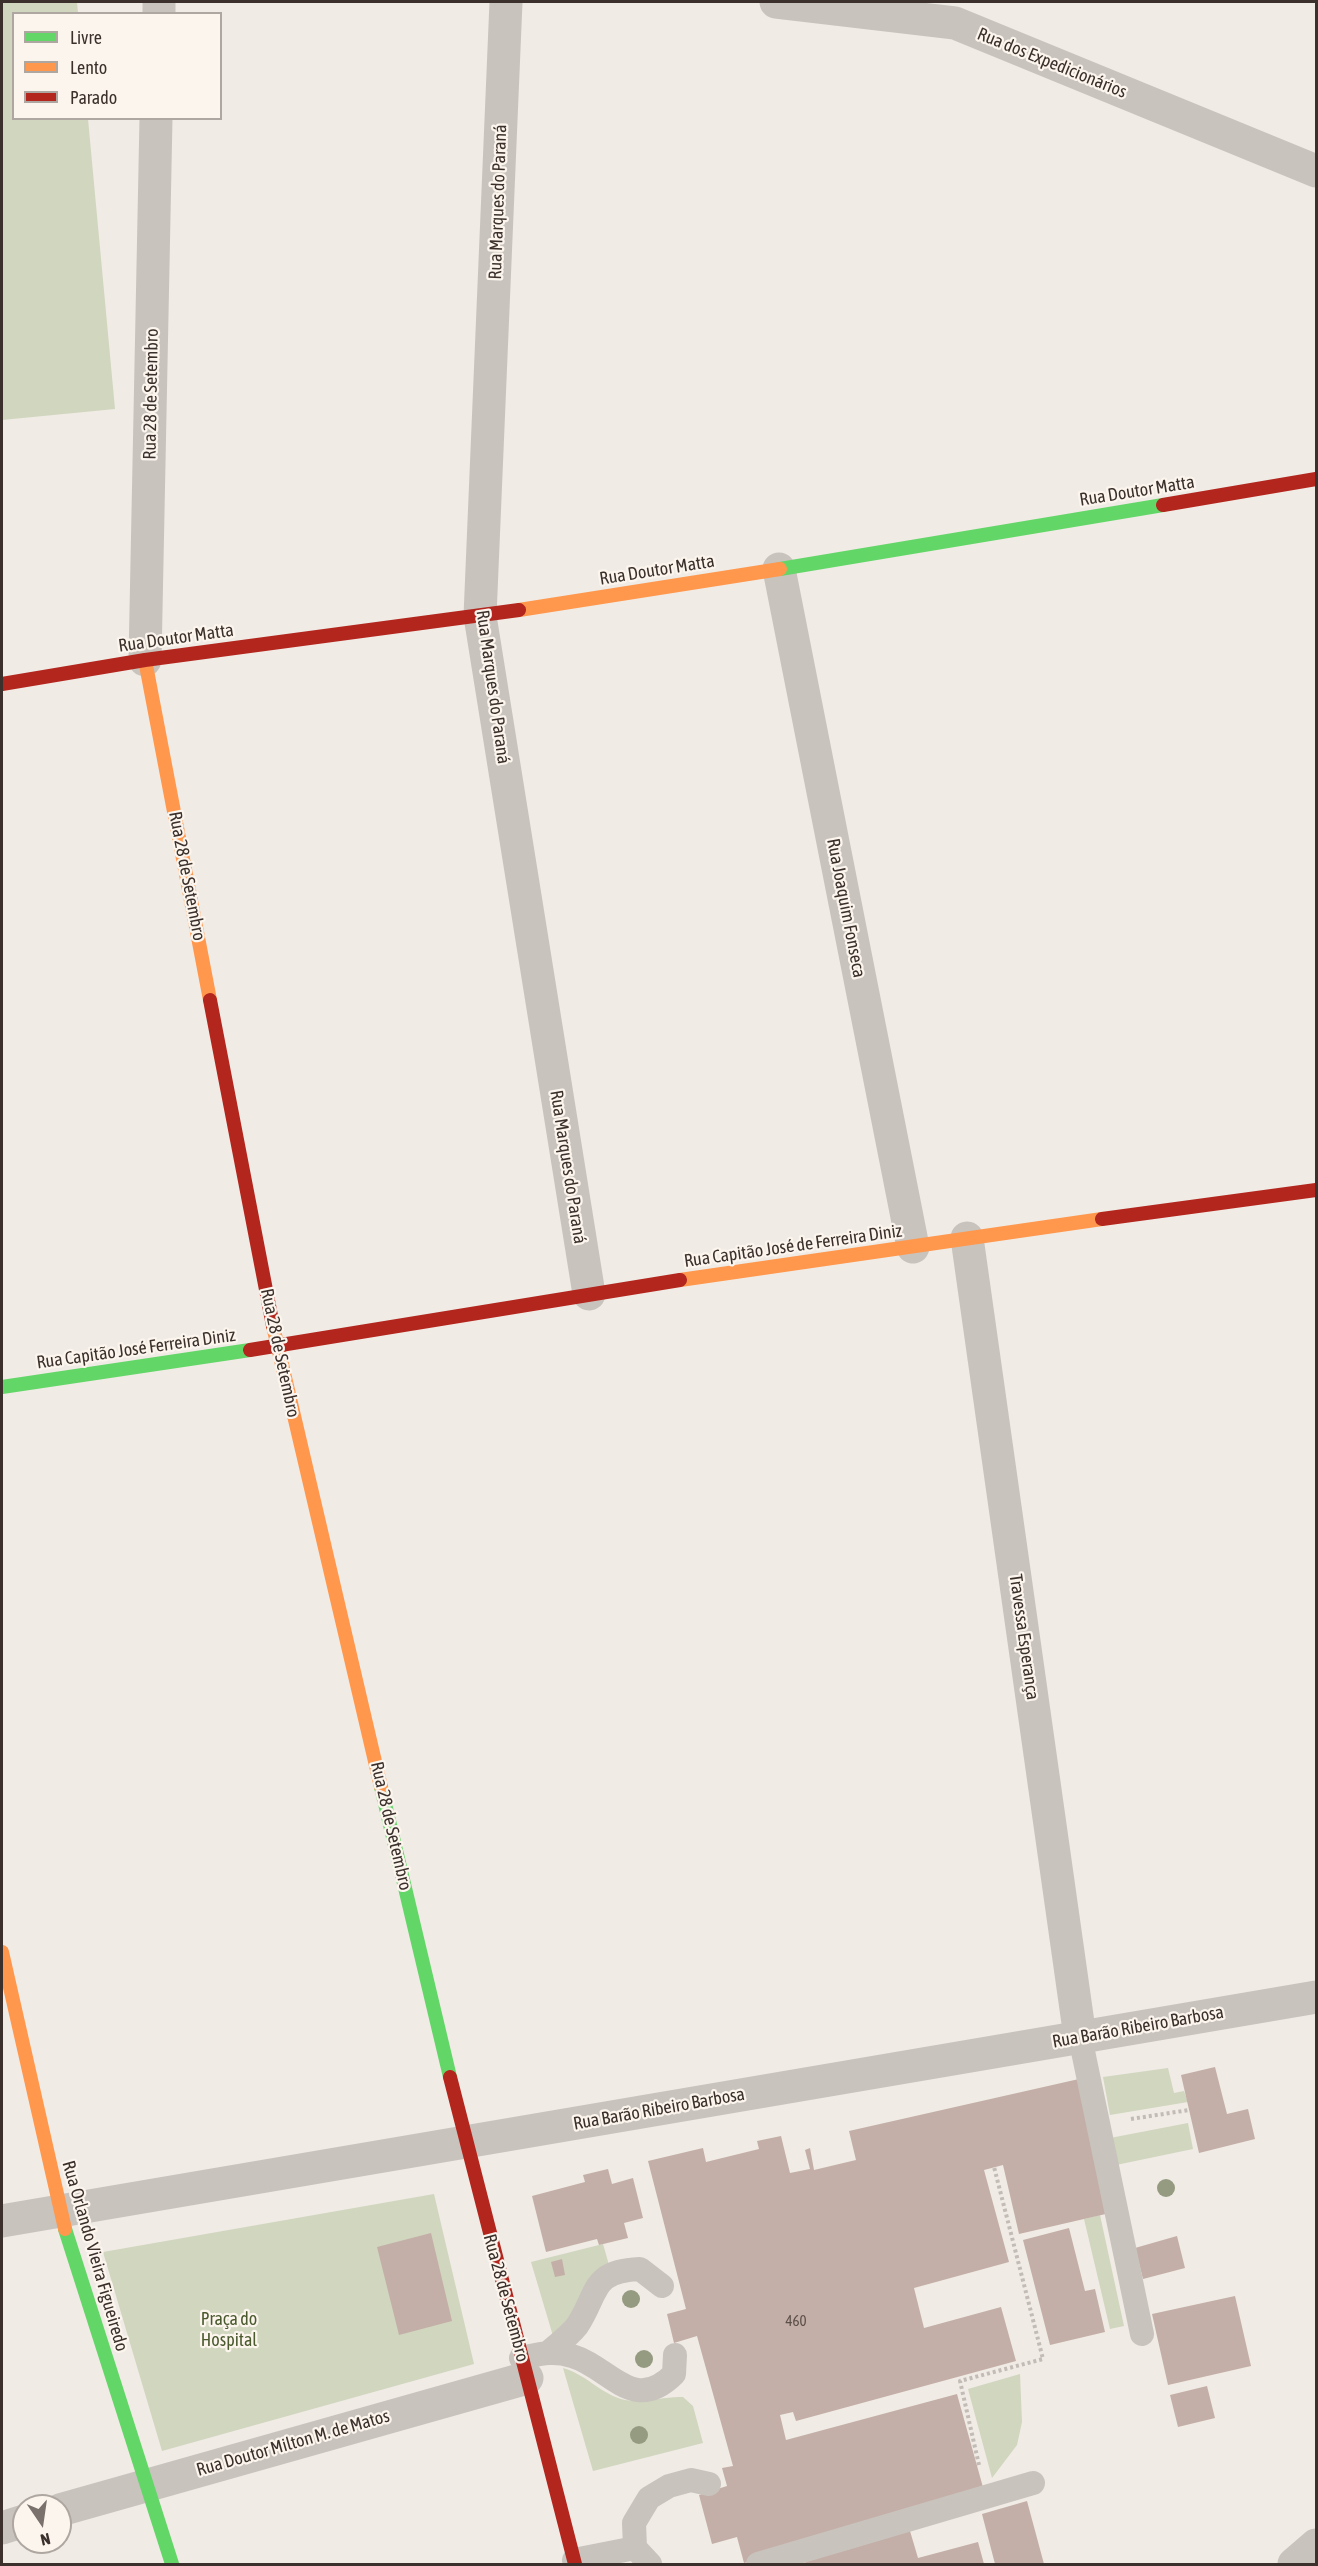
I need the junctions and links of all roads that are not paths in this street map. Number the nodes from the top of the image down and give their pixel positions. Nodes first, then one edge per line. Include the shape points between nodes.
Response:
1 (506, 2) edge
2 (776, 2) edge
3 (957, 12) edge
4 (156, 120) edge
5 (1317, 171) edge
6 (1317, 479) edge
7 (780, 569) junction
8 (480, 616) junction
9 (145, 660) junction
10 (2, 684) edge
11 (1316, 1196) edge
12 (967, 1238) junction
13 (913, 1247) junction
14 (589, 1294) junction
15 (277, 1346) junction
16 (2, 1387) edge
17 (2, 1952) edge
18 (1317, 1997) edge
19 (1080, 2037) junction
20 (465, 2142) junction
21 (60, 2212) junction
22 (2, 2221) edge
23 (662, 2286) dead end
24 (1142, 2334) dead end
25 (550, 2351) junction
26 (675, 2355) dead end
27 (524, 2368) junction
28 (1032, 2483) dead end
29 (709, 2484) dead end
30 (146, 2485) junction
31 (72, 2507) edge
32 (1317, 2545) edge
33 (643, 2556) edge
34 (574, 2562) edge
35 (172, 2565) edge
36 (758, 2565) edge
37 (1294, 2565) edge

1 - 8 street, Rua Marques do Paraná
2 - 3 street, Rua dos Expedicionários
3 - 5 street, Rua dos Expedicionários
4 - 9 street, Rua 28 de Setembro
6 - 7 main road, Rua Doutor Matta
7 - 8 main road, Rua Doutor Matta
7 - 13 street, Rua Joaquim Fonseca
8 - 9 main road, Rua Doutor Matta
8 - 14 street, Rua Marques do Paraná
9 - 10 main road, Rua Doutor Matta
9 - 15 main road, Rua 28 de Setembro
11 - 12 main road, Rua Capitão José de Ferreira Diniz
12 - 13 main road, Rua Capitão José de Ferreira Diniz
12 - 19 street, Travessa Esperança
13 - 14 main road, Rua Capitão José de Ferreira Diniz
14 - 15 main road, Rua Capitão José de Ferreira Diniz
15 - 16 main road, Rua Capitão José Ferreira Diniz
15 - 20 main road, Rua 28 de Setembro
17 - 21 main road, Rua Orlando Vieira Figueiredo
18 - 19 street, Rua Barão Ribeiro Barbosa
19 - 20 street, Rua Barão Ribeiro Barbosa
19 - 24 lane
20 - 21 street, Rua Barão Ribeiro Barbosa
20 - 27 main road, Rua 28 de Setembro
21 - 22 street, Rua Barão Ribeiro Barbosa
21 - 30 main road, Rua Orlando Vieira Figueiredo
23 - 25 lane via 640,2269 609,2274 593,2291 577,2325
25 - 26 lane via 573,2356 628,2389 645,2391 663,2385 674,2374
25 - 27 lane
27 - 30 street, Rua Doutor Milton M. de Matos
27 - 34 main road, Rua 28 de Setembro
28 - 36 lane
29 - 33 lane via 691,2480 669,2486 649,2498 634,2523
30 - 31 street, Rua Doutor Milton M. de Matos
30 - 35 main road, Rua Orlando Vieira Figueiredo
32 - 37 street
33 - 34 lane

